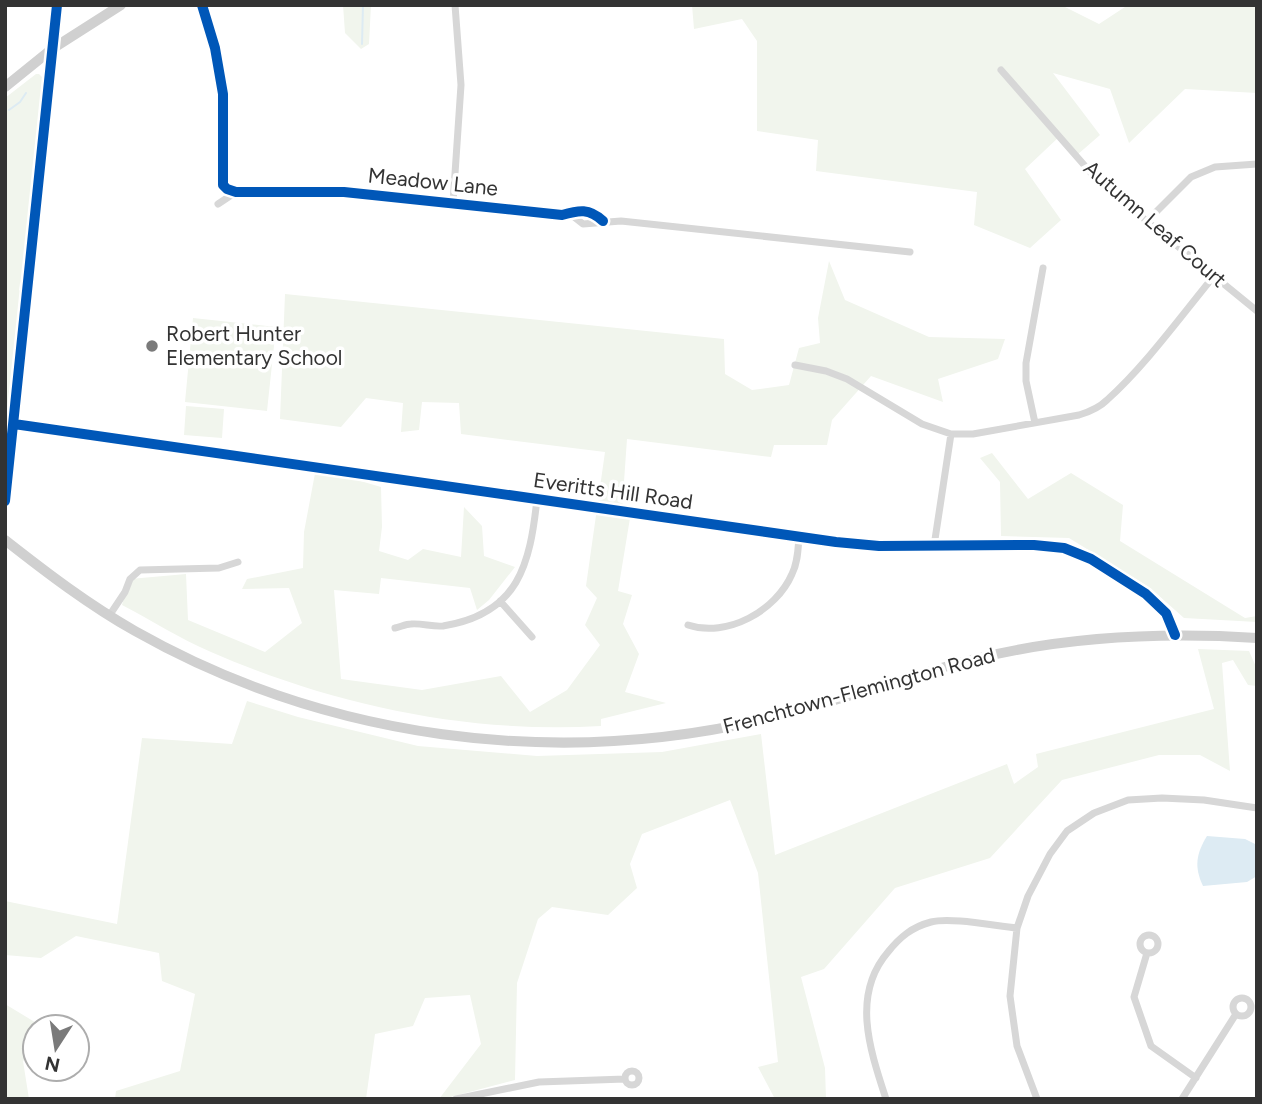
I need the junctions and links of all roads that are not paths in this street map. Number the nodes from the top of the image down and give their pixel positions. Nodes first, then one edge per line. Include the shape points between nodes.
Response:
1 (57, 5) edge
2 (121, 5) edge
3 (202, 5) edge
4 (455, 5) edge
5 (52, 49) junction
6 (1002, 70) dead end
7 (5, 87) edge
8 (1257, 163) edge
9 (236, 192) junction
10 (218, 204) dead end
11 (453, 204) junction
12 (569, 213) junction
13 (603, 221) junction
14 (1147, 221) junction
15 (910, 252) dead end
16 (1043, 268) dead end
17 (1214, 276) junction
18 (1257, 312) edge
19 (795, 365) dead end
20 (1035, 423) junction
21 (14, 424) junction
22 (951, 434) junction
23 (537, 499) junction
24 (5, 501) edge
25 (799, 537) junction
26 (5, 540) edge
27 (934, 546) junction
28 (239, 562) dead end
29 (500, 601) junction
30 (109, 615) junction
31 (688, 625) dead end
32 (395, 628) dead end
33 (1175, 635) junction
34 (532, 637) dead end
35 (1257, 638) edge
36 (1257, 808) edge
37 (1017, 928) junction
38 (1147, 953) dead end
39 (1236, 1014) dead end
40 (1196, 1078) junction
41 (625, 1079) dead end
42 (456, 1099) edge
43 (886, 1099) edge
44 (1037, 1099) edge
45 (1182, 1099) edge

1 - 5 street
2 - 5 main road
3 - 9 street via 223,94 223,185
4 - 11 street via 461,86
5 - 7 main road
5 - 21 street
6 - 14 street, Autumn Leaf Court via 1099,182
8 - 14 street via 1215,167 1191,177
9 - 10 street
9 - 11 street, Meadow Lane via 344,192
11 - 12 street, Meadow Lane
12 - 13 street, Meadow Lane via 590,211
12 - 13 street, Meadow Lane via 583,224
13 - 15 street, Meadow Lane
14 - 17 street, Autumn Leaf Court
16 - 20 street via 1026,363
17 - 18 street, Autumn Leaf Court
17 - 20 street via 1106,401 1079,415
19 - 22 street via 847,379 922,424
20 - 22 street
21 - 23 street, Everitts Hill Road
21 - 24 street
22 - 27 street
23 - 25 street, Everitts Hill Road
23 - 29 street via 523,572
25 - 27 street, Everitts Hill Road via 879,546
25 - 31 street via 792,575 769,604 729,625 701,629
26 - 30 main road, Frenchtown-Flemington Road
27 - 33 street, Everitts Hill Road via 1050,545 1078,552 1154,601 1166,613
28 - 30 street via 219,568 140,570
29 - 32 street via 455,623
29 - 34 street
30 - 33 main road, Frenchtown-Flemington Road via 221,674 315,707 440,735 543,743 692,734 786,714 996,654 1078,641
33 - 35 main road, Frenchtown-Flemington Road
36 - 37 street via 1162,798 1128,800 1094,813 1067,831 1050,854
37 - 43 street via 933,922 904,934 880,961 869,984 865,1014
37 - 44 street via 1010,996 1020,1056
38 - 40 street via 1134,997 1150,1046
39 - 40 street
40 - 45 street
41 - 42 street via 527,1083

